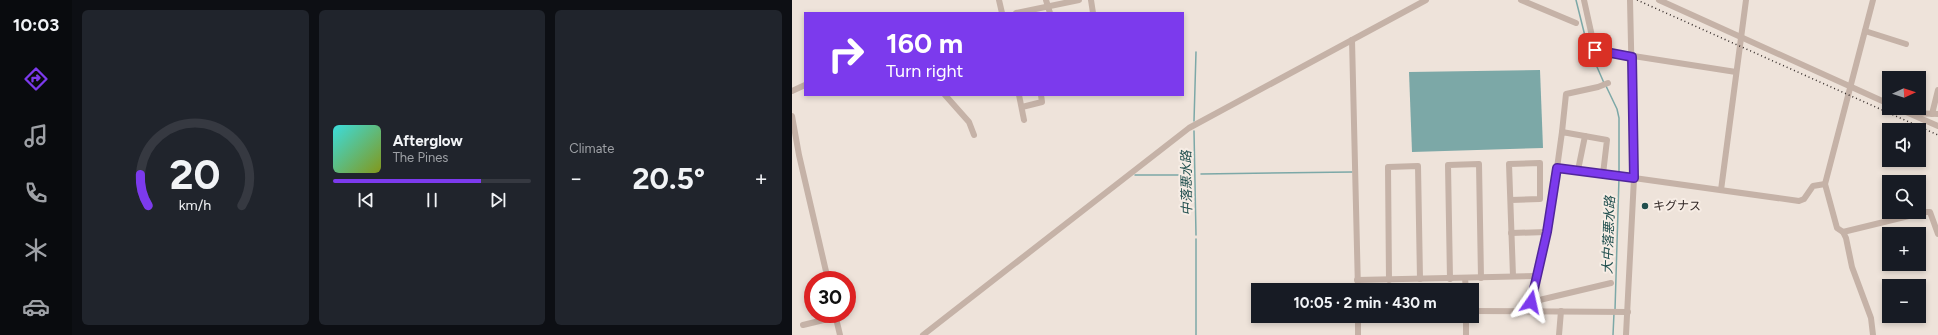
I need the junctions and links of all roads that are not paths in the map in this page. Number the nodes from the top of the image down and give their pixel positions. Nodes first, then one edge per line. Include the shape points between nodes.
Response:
1 (999, 0) edge
2 (1079, 0) edge
3 (1091, 0) edge
4 (1426, 0) edge
5 (1521, 0) edge
6 (1584, 0) edge
7 (1630, 0) edge
8 (1659, 0) edge
9 (1746, 0) edge
10 (1873, 0) edge
11 (1048, 3) edge
12 (1002, 12) edge
13 (1019, 12) edge
14 (1093, 12) edge
15 (1576, 23) dead end
16 (1865, 31) junction
17 (1741, 38) junction
18 (1352, 40) junction
19 (1906, 44) dead end
20 (1632, 57) junction
21 (1736, 72) junction
22 (1608, 83) dead end
23 (804, 85) edge
24 (1850, 86) junction
25 (1938, 90) edge
26 (792, 91) edge
27 (946, 96) edge
28 (1019, 96) edge
29 (1041, 96) edge
30 (1882, 101) edge
31 (1022, 107) junction
32 (1935, 114) edge
33 (1911, 115) edge
34 (792, 116) edge
35 (1024, 120) dead end
36 (1938, 126) edge
37 (1562, 132) junction
38 (974, 136) dead end
39 (1584, 136) junction
40 (1557, 168) junction
41 (1578, 170) junction
42 (1602, 174) junction
43 (1634, 178) junction
44 (1825, 184) junction
45 (1721, 190) junction
46 (1511, 200) junction
47 (1547, 232) junction
48 (1843, 232) junction
49 (1512, 233) junction
50 (1938, 234) edge
51 (826, 271) edge
52 (1512, 276) junction
53 (1536, 276) junction
54 (1450, 278) junction
55 (1466, 278) junction
56 (1481, 278) junction
57 (1420, 279) junction
58 (1357, 280) junction
59 (1389, 280) junction
60 (1357, 283) edge
61 (1466, 283) edge
62 (1611, 283) dead end
63 (1531, 302) junction
64 (1529, 310) junction
65 (1479, 311) edge
66 (1561, 311) junction
67 (1628, 312) junction
68 (809, 323) edge
69 (837, 323) edge
70 (1358, 323) edge
71 (1466, 323) edge
72 (803, 325) dead end
73 (840, 335) edge
74 (923, 335) edge
75 (1358, 335) edge
76 (1466, 335) edge
77 (1559, 335) edge
78 (1626, 335) edge
79 (1873, 335) edge

1 - 12 street
2 - 11 street
3 - 14 street
4 - 18 street
5 - 15 street
6 - 20 street via 1595,50
7 - 20 street
8 - 17 street
9 - 17 street
10 - 16 street
11 - 13 street
16 - 19 street
16 - 24 street
17 - 21 street
17 - 24 street
18 - 58 street
18 - 74 street via 1189,128
20 - 21 street
20 - 43 street
21 - 45 street
22 - 37 street via 1566,94
23 - 26 street
24 - 30 street
24 - 44 street
25 - 32 street
27 - 38 street via 968,122
28 - 31 street
29 - 31 street via 1042,102
31 - 35 street
33 - 36 street
34 - 51 street
37 - 39 street
37 - 40 street
39 - 41 street
39 - 42 street via 1607,140
40 - 41 street
40 - 47 street
41 - 42 street
42 - 43 street
43 - 45 street
43 - 67 street
44 - 45 street via 1813,186 1804,199 1799,201
44 - 48 street via 1837,228
46 - 46 street via 1509,164 1540,163 1540,199
46 - 49 street
47 - 49 street
47 - 53 street
48 - 50 street via 1930,212
48 - 79 street via 1852,267 1871,318
49 - 52 street
52 - 53 street
52 - 56 street
53 - 63 street
54 - 55 street
54 - 56 street via 1448,165 1479,164
54 - 57 street
55 - 56 street
55 - 61 street
57 - 59 street
57 - 59 street via 1418,166 1388,167
58 - 59 street
58 - 60 street
62 - 63 street
63 - 64 street
64 - 65 street
64 - 66 street
66 - 67 street
66 - 77 street
67 - 78 street
68 - 72 street
69 - 73 street
70 - 75 street
71 - 76 street

